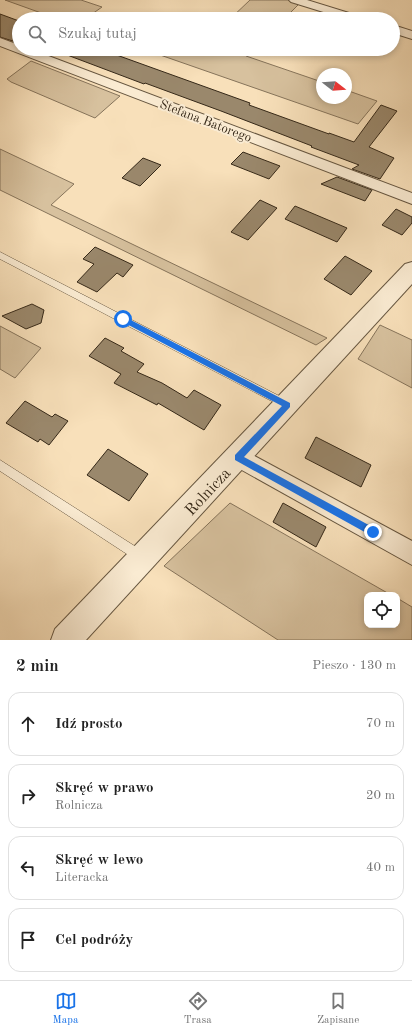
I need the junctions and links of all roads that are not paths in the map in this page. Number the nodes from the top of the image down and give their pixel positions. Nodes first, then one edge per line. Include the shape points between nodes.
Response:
1 (295, 0) edge
2 (335, 12) edge
3 (400, 31) edge
4 (412, 35) edge
5 (0, 42) edge
6 (12, 47) edge
7 (37, 56) edge
8 (412, 199) edge
9 (0, 255) edge
10 (412, 270) edge
11 (288, 405) junction
12 (238, 457) junction
13 (0, 465) edge
14 (412, 554) edge
15 (143, 558) junction
16 (66, 640) edge

1 - 2 street
3 - 4 street
5 - 6 street, Stefana Batorego
7 - 8 street, Stefana Batorego
9 - 11 lane
10 - 11 street, Rolnicza
11 - 12 street, Rolnicza
12 - 14 street
12 - 15 street, Rolnicza
13 - 15 lane
15 - 16 street, Rolnicza

